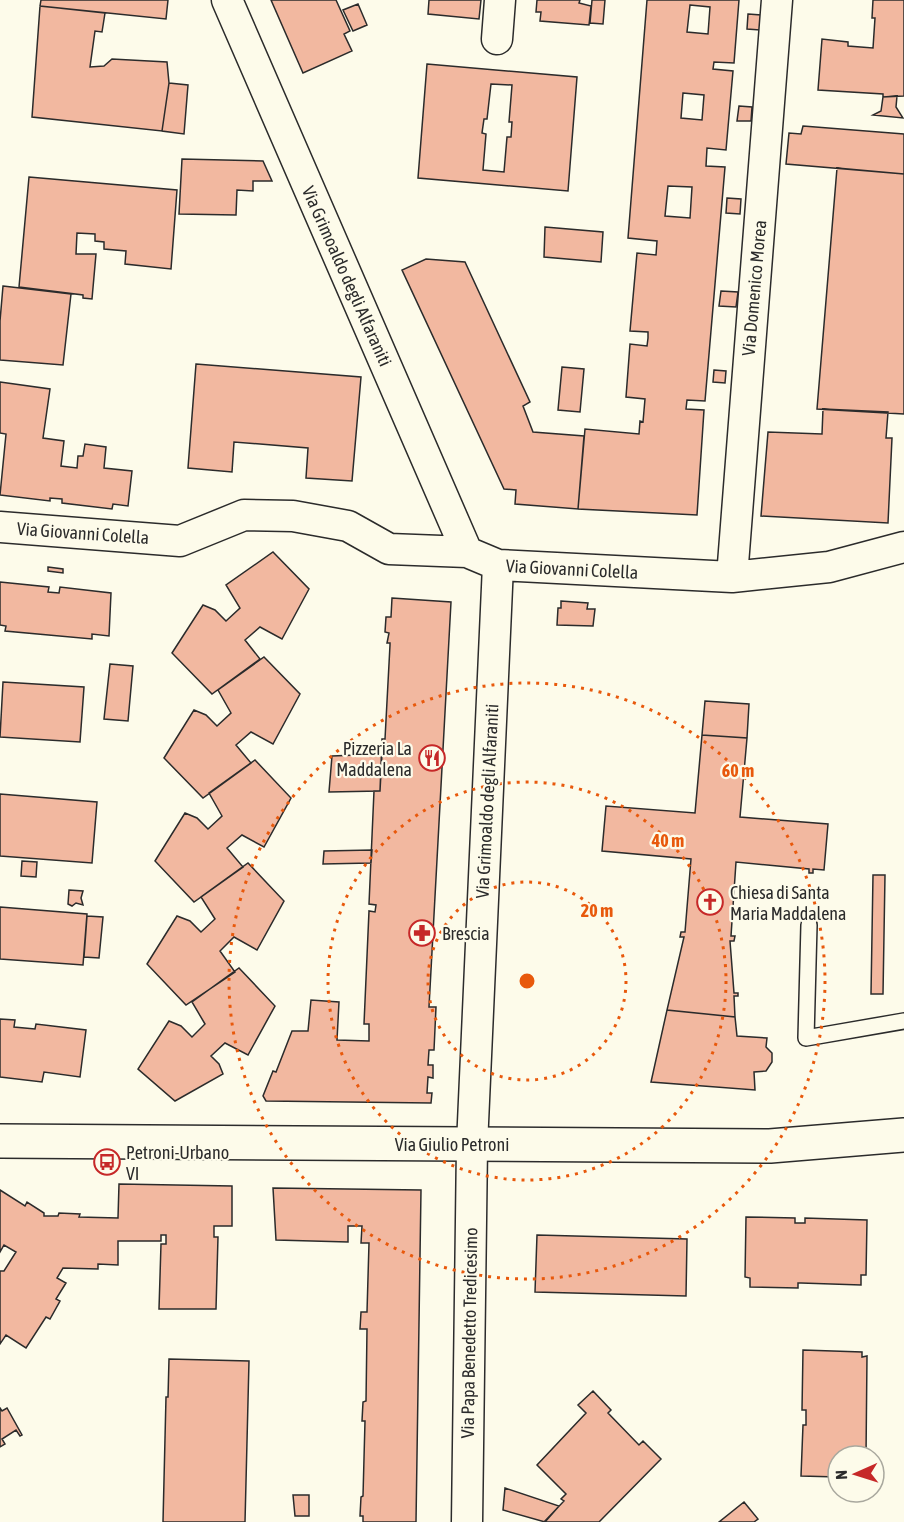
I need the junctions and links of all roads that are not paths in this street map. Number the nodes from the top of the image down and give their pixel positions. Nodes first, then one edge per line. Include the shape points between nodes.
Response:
1 (227, 0) edge
2 (500, 0) edge
3 (777, 0) edge
4 (497, 39) dead end
5 (0, 527) edge
6 (904, 547) edge
7 (467, 552) junction
8 (498, 565) junction
9 (732, 577) junction
10 (808, 925) dead end
11 (904, 1021) edge
12 (904, 1136) edge
13 (0, 1141) edge
14 (472, 1144) junction
15 (467, 1522) edge

1 - 7 street, Via Grimoaldo degli Alfaraniti
2 - 4 street
3 - 9 street, Via Domenico Morea
5 - 7 street, Via Giovanni Colella via 180,541 244,515 293,516 348,526 389,549
6 - 9 street, Via Giovanni Colella via 829,567
7 - 8 street, Via Giovanni Colella
8 - 9 street, Via Giovanni Colella
8 - 14 street, Via Grimoaldo degli Alfaraniti
10 - 11 lane via 806,1038
12 - 14 street, Via Giulio Petroni via 770,1146
13 - 14 street, Via Giulio Petroni
14 - 15 street, Via Papa Benedetto Tredicesimo

